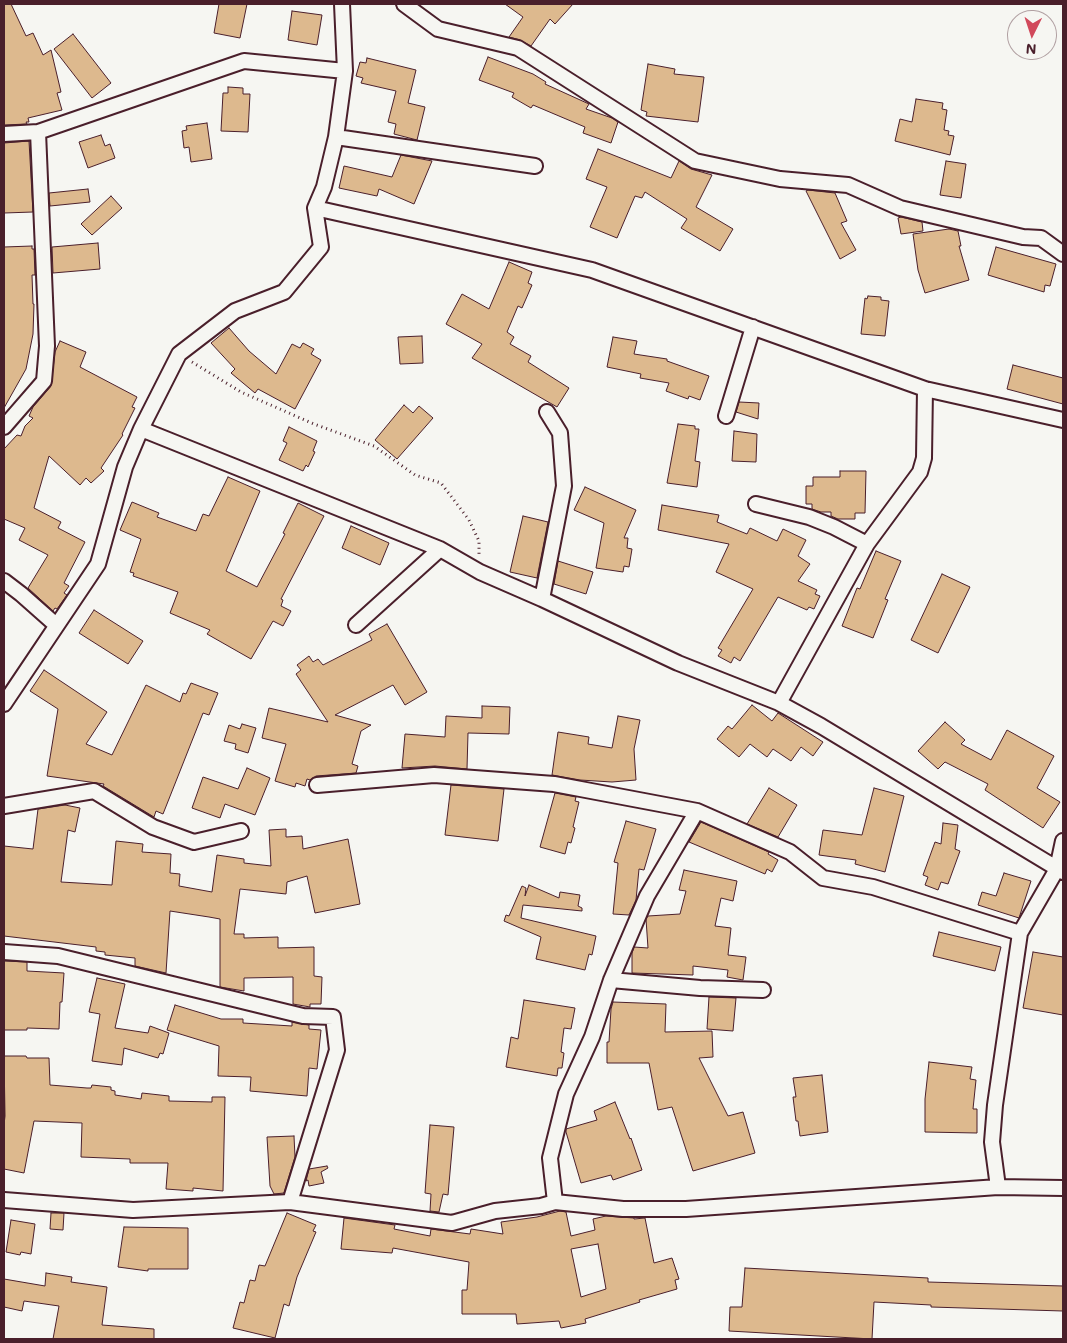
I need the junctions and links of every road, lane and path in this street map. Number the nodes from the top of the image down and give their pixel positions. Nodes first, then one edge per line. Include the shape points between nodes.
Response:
1 (342, 4) edge
2 (404, 4) edge
3 (345, 70) junction
4 (38, 132) junction
5 (4, 134) edge
6 (336, 136) junction
7 (535, 166) dead end
8 (315, 208) junction
9 (1063, 254) edge
10 (753, 327) junction
11 (179, 354) junction
12 (926, 389) junction
13 (547, 412) dead end
14 (726, 416) dead end
15 (1063, 420) edge
16 (4, 428) edge
17 (141, 429) junction
18 (756, 504) dead end
19 (867, 544) junction
20 (440, 549) junction
21 (480, 572) junction
22 (4, 581) edge
23 (542, 599) junction
24 (56, 625) junction
25 (356, 625) dead end
26 (779, 703) junction
27 (4, 704) edge
28 (317, 785) dead end
29 (4, 806) edge
30 (697, 811) junction
31 (241, 831) dead end
32 (1063, 841) edge
33 (1060, 870) edge
34 (1020, 933) junction
35 (4, 952) edge
36 (611, 980) junction
37 (763, 990) dead end
38 (998, 1187) junction
39 (1063, 1188) edge
40 (4, 1200) edge
41 (290, 1202) junction
42 (555, 1202) junction

1 - 3 street
2 - 9 street via 438,30 518,48 695,161 780,179 848,184 900,208 1023,237 1041,238
3 - 4 street via 244,61
3 - 6 street
4 - 5 street
4 - 16 street via 46,346 44,381
6 - 7 street
6 - 8 street via 324,187
8 - 10 street via 592,270
8 - 11 street via 321,247 284,292 235,311
10 - 12 street
10 - 14 street
11 - 17 street
11 - 21 path via 241,392 374,446 415,475 441,482 469,520 479,541
12 - 15 street
12 - 19 street via 924,458 920,472
13 - 23 street via 560,433 564,486
17 - 20 street
17 - 24 street via 125,467 98,564
18 - 19 street via 809,517
19 - 26 street
20 - 21 street
20 - 25 street
21 - 23 street
22 - 24 street
23 - 26 street via 678,662
24 - 27 street
26 - 33 street
28 - 30 street via 434,775 554,784
29 - 31 street via 94,791 153,827 194,842
30 - 34 street via 790,852 822,878 873,887
30 - 36 street via 647,896
32 - 33 street
33 - 34 street
34 - 38 street via 995,1105 992,1142
35 - 41 street via 58,956 303,1016 333,1017 337,1050
36 - 37 street
36 - 42 street via 592,1037 566,1094 550,1158
38 - 39 street
38 - 42 street via 686,1209 623,1209
40 - 41 street via 133,1210
41 - 42 street via 452,1223 495,1211

